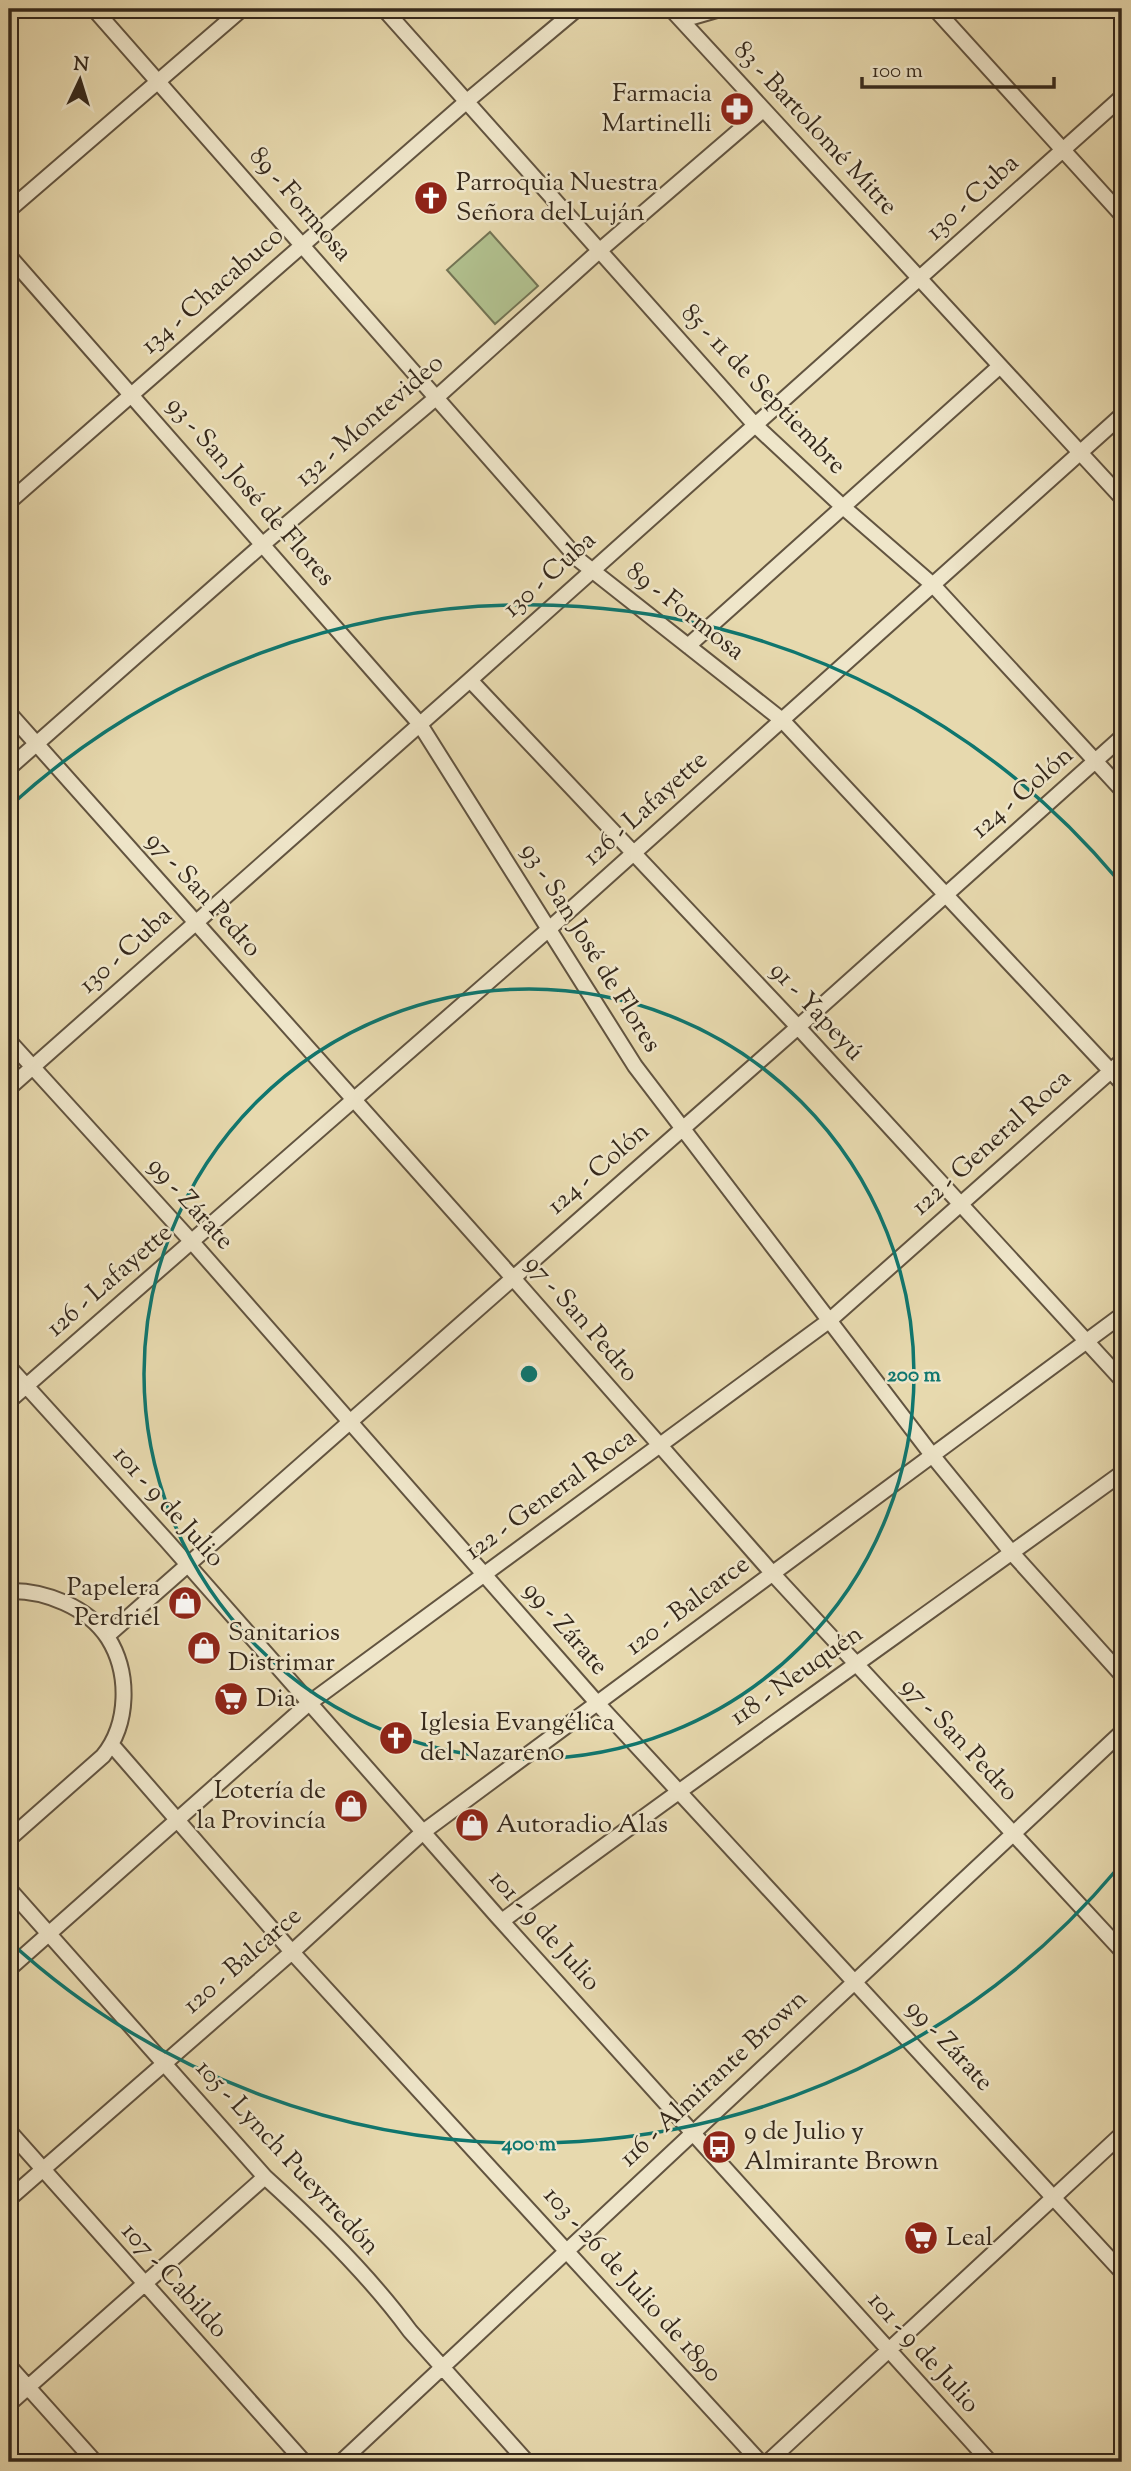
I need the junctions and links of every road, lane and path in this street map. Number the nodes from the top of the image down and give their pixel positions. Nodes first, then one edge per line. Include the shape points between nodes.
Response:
1 (94, 9) edge
2 (242, 9) edge
3 (384, 9) edge
4 (577, 9) edge
5 (720, 9) edge
6 (935, 9) edge
7 (676, 14) edge
8 (159, 80) junction
9 (1122, 97) edge
10 (466, 102) junction
11 (763, 110) junction
12 (1062, 150) junction
13 (9, 210) edge
14 (1122, 215) edge
15 (303, 246) junction
16 (599, 251) junction
17 (9, 256) edge
18 (919, 279) junction
19 (1000, 366) junction
20 (131, 394) junction
21 (437, 397) junction
22 (1122, 415) edge
23 (755, 425) junction
24 (1080, 453) junction
25 (1122, 498) edge
26 (9, 502) edge
27 (842, 506) junction
28 (262, 545) junction
29 (591, 571) junction
30 (933, 585) junction
31 (688, 646) junction
32 (470, 680) junction
33 (9, 713) edge
34 (782, 720) junction
35 (419, 723) junction
36 (1122, 737) edge
37 (36, 744) junction
38 (1096, 761) junction
39 (9, 768) edge
40 (1122, 790) edge
41 (632, 853) junction
42 (946, 894) junction
43 (195, 922) junction
44 (549, 929) junction
45 (798, 1027) junction
46 (9, 1041) edge
47 (1117, 1066) edge
48 (32, 1068) junction
49 (1122, 1083) edge
50 (9, 1088) edge
51 (354, 1100) junction
52 (683, 1128) junction
53 (960, 1205) junction
54 (192, 1242) junction
55 (513, 1278) junction
56 (1122, 1315) edge
57 (830, 1320) junction
58 (1086, 1342) junction
59 (9, 1367) edge
60 (1122, 1380) edge
61 (26, 1387) junction
62 (9, 1401) edge
63 (349, 1422) junction
64 (659, 1445) junction
65 (932, 1455) junction
66 (1122, 1473) edge
67 (1012, 1553) junction
68 (187, 1564) junction
69 (484, 1574) junction
70 (773, 1574) junction
71 (9, 1591) edge
72 (107, 1636) junction
73 (856, 1665) junction
74 (1122, 1675) edge
75 (308, 1704) junction
76 (598, 1704) junction
77 (1122, 1732) edge
78 (112, 1745) junction
79 (678, 1790) junction
80 (178, 1820) junction
81 (424, 1832) junction
82 (1013, 1835) junction
83 (9, 1839) edge
84 (9, 1889) edge
85 (502, 1921) junction
86 (48, 1934) junction
87 (1122, 1951) edge
88 (292, 1952) junction
89 (9, 1969) edge
90 (855, 1980) junction
91 (164, 2062) junction
92 (9, 2131) edge
93 (692, 2134) junction
94 (1122, 2134) edge
95 (43, 2169) junction
96 (265, 2177) junction
97 (1055, 2197) junction
98 (9, 2199) edge
99 (568, 2250) junction
100 (1122, 2272) edge
101 (145, 2286) junction
102 (888, 2350) junction
103 (9, 2366) edge
104 (443, 2368) junction
105 (28, 2387) junction
106 (9, 2404) edge
107 (95, 2462) edge
108 (304, 2462) edge
109 (341, 2462) edge
110 (527, 2462) edge
111 (760, 2462) edge
112 (768, 2462) edge
113 (990, 2462) edge

1 - 8 street, 89 - Formosa
2 - 8 street
3 - 10 street, 85 - 11 de Septiembre
4 - 10 street, 134 - Chacabuco
5 - 7 street
6 - 12 street
7 - 11 street, 83 - Bartolomé Mitre
8 - 13 street
8 - 15 street, 89 - Formosa
9 - 12 street, 130 - Cuba
10 - 15 street, 134 - Chacabuco
10 - 16 street, 85 - 11 de Septiembre
11 - 16 street, 132 - Montevideo
11 - 18 street, 83 - Bartolomé Mitre
12 - 14 street
12 - 18 street, 130 - Cuba
15 - 20 street, 134 - Chacabuco
15 - 21 street, 89 - Formosa
16 - 21 street, 132 - Montevideo
16 - 23 street, 85 - 11 de Septiembre
17 - 20 street, 93 - San José de Flores
18 - 19 street, 83 - Bartolomé Mitre
18 - 23 street, 130 - Cuba
19 - 24 street, 83 - Bartolomé Mitre
19 - 27 street
20 - 26 street, 134 - Chacabuco
20 - 28 street, 93 - San José de Flores
21 - 28 street, 132 - Montevideo
21 - 29 street, 89 - Formosa
22 - 24 street, 126 - Lafayette
23 - 27 street, 85 - 11 de Septiembre
23 - 29 street, 130 - Cuba
24 - 25 street, 83 - Bartolomé Mitre
24 - 30 street, 126 - Lafayette
27 - 30 street, 85 - 11 de Septiembre
27 - 31 street
28 - 35 street, 93 - San José de Flores
28 - 37 street, 132 - Montevideo
29 - 31 street, 89 - Formosa
29 - 32 street, 130 - Cuba
30 - 34 street, 126 - Lafayette
30 - 38 street, 85 - 11 de Septiembre
31 - 34 street, 89 - Formosa
32 - 35 street, 130 - Cuba
32 - 41 street, 91 - Yapeyú
33 - 37 street, 97 - San Pedro
34 - 41 street, 126 - Lafayette
34 - 42 street, 89 - Formosa
35 - 43 street, 130 - Cuba
35 - 44 street, 93 - San José de Flores
36 - 38 street, 124 - Colón
37 - 39 street, 132 - Montevideo
37 - 43 street, 97 - San Pedro
38 - 40 street, 85 - 11 de Septiembre
38 - 42 street, 124 - Colón
41 - 44 street, 126 - Lafayette
41 - 45 street, 91 - Yapeyú
42 - 45 street, 124 - Colón
42 - 47 street, 89 - Formosa
43 - 48 street, 130 - Cuba
43 - 51 street, 97 - San Pedro
44 - 51 street, 126 - Lafayette
44 - 52 street, 93 - San José de Flores via 622,1048
45 - 52 street, 124 - Colón
45 - 53 street, 91 - Yapeyú
46 - 48 street, 99 - Zárate
47 - 49 street, 89 - Formosa
47 - 53 street, 122 - General Roca
48 - 50 street, 130 - Cuba
48 - 54 street, 99 - Zárate
51 - 54 street, 126 - Lafayette
51 - 55 street, 97 - San Pedro
52 - 55 street, 124 - Colón
52 - 57 street, 93 - San José de Flores
53 - 57 street, 122 - General Roca
53 - 58 street, 91 - Yapeyú
54 - 61 street, 126 - Lafayette
54 - 63 street, 99 - Zárate
55 - 63 street, 124 - Colón
55 - 64 street, 97 - San Pedro
56 - 58 street, 120 - Balcarce
57 - 64 street, 122 - General Roca
57 - 65 street, 93 - San José de Flores
58 - 60 street, 91 - Yapeyú
58 - 65 street, 120 - Balcarce
59 - 61 street, 101 - 9 de Julio
61 - 62 street, 126 - Lafayette
61 - 68 street, 101 - 9 de Julio
63 - 68 street, 124 - Colón
63 - 69 street, 99 - Zárate
64 - 69 street, 122 - General Roca
64 - 70 street, 97 - San Pedro
65 - 67 street, 93 - San José de Flores
65 - 70 street, 120 - Balcarce
66 - 67 street, 118 - Neuquén
67 - 73 street, 118 - Neuquén
67 - 74 street, 93 - San José de Flores
68 - 72 street, 124 - Colón
68 - 75 street, 101 - 9 de Julio
69 - 75 street, 122 - General Roca
69 - 76 street, 99 - Zárate
70 - 73 street, 97 - San Pedro
70 - 76 street, 120 - Balcarce
71 - 72 street via 44,1594 60,1601
72 - 78 street via 123,1692
73 - 79 street, 118 - Neuquén
73 - 82 street, 97 - San Pedro
75 - 80 street, 122 - General Roca
75 - 81 street, 101 - 9 de Julio
76 - 79 street, 99 - Zárate
76 - 81 street, 120 - Balcarce
77 - 82 street, 116 - Almirante Brown
78 - 80 street, 103 - 26 de Julio de 1890
78 - 83 street
79 - 85 street, 118 - Neuquén
79 - 90 street, 99 - Zárate
80 - 86 street, 122 - General Roca
80 - 88 street, 103 - 26 de Julio de 1890
81 - 85 street, 101 - 9 de Julio
81 - 88 street, 120 - Balcarce
82 - 87 street, 97 - San Pedro
82 - 90 street, 116 - Almirante Brown
84 - 86 street, 105 - Lynch Pueyrredón
85 - 93 street, 101 - 9 de Julio
86 - 89 street, 122 - General Roca
86 - 91 street, 105 - Lynch Pueyrredón
88 - 91 street, 120 - Balcarce
88 - 99 street, 103 - 26 de Julio de 1890
90 - 93 street, 116 - Almirante Brown
90 - 97 street, 99 - Zárate
91 - 95 street, 120 - Balcarce
91 - 96 street, 105 - Lynch Pueyrredón
92 - 95 street, 107 - Cabildo
93 - 99 street, 116 - Almirante Brown
93 - 102 street, 101 - 9 de Julio
94 - 97 street
95 - 98 street, 120 - Balcarce
95 - 101 street, 107 - Cabildo
96 - 101 street
96 - 104 street, 105 - Lynch Pueyrredón via 301,2209
97 - 100 street, 99 - Zárate
97 - 102 street
99 - 104 street, 116 - Almirante Brown
99 - 111 street, 103 - 26 de Julio de 1890
101 - 105 street
101 - 108 street, 107 - Cabildo
102 - 112 street
102 - 113 street, 101 - 9 de Julio
103 - 105 street
104 - 109 street, 116 - Almirante Brown
104 - 110 street, 105 - Lynch Pueyrredón
105 - 106 street
105 - 107 street

